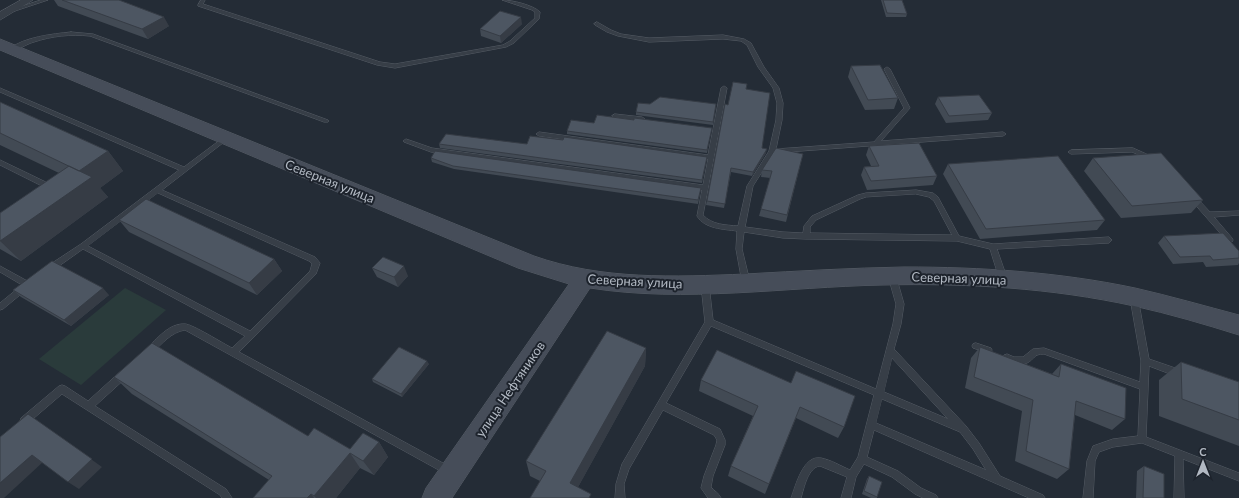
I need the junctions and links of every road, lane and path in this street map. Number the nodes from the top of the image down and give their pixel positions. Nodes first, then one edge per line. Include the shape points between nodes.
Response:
1 (28, 0) edge
2 (46, 0) edge
3 (203, 0) edge
4 (504, 0) edge
5 (13, 10) junction
6 (0, 17) edge
7 (597, 24) dead end
8 (6, 47) edge
9 (887, 69) dead end
10 (724, 88) dead end
11 (0, 90) edge
12 (615, 116) edge
13 (646, 120) edge
14 (326, 121) dead end
15 (709, 128) edge
16 (717, 129) junction
17 (540, 134) dead end
18 (1003, 134) dead end
19 (226, 138) junction
20 (406, 141) dead end
21 (876, 143) junction
22 (772, 151) junction
23 (1071, 152) dead end
24 (711, 157) junction
25 (0, 162) edge
26 (1158, 162) edge
27 (185, 170) junction
28 (705, 188) junction
29 (56, 190) edge
30 (157, 190) junction
31 (1187, 192) edge
32 (1239, 213) edge
33 (1207, 215) junction
34 (741, 229) junction
35 (806, 236) junction
36 (957, 238) junction
37 (1109, 240) dead end
38 (1230, 240) edge
39 (83, 246) junction
40 (993, 247) junction
41 (0, 269) edge
42 (43, 273) edge
43 (892, 276) junction
44 (1003, 278) junction
45 (584, 279) junction
46 (746, 283) junction
47 (705, 284) junction
48 (1134, 297) junction
49 (0, 307) edge
50 (709, 322) junction
51 (1239, 326) edge
52 (250, 335) junction
53 (976, 346) dead end
54 (891, 351) junction
55 (232, 353) junction
56 (141, 358) edge
57 (1145, 361) junction
58 (129, 369) edge
59 (1188, 376) edge
60 (1144, 387) junction
61 (879, 394) junction
62 (661, 405) junction
63 (89, 406) junction
64 (871, 425) junction
65 (17, 428) edge
66 (963, 429) junction
67 (1142, 439) junction
68 (1179, 454) junction
69 (862, 459) junction
70 (453, 473) junction
71 (852, 475) junction
72 (1239, 477) edge
73 (997, 480) junction
74 (227, 498) edge
75 (436, 498) edge
76 (620, 498) edge
77 (716, 498) edge
78 (796, 498) edge
79 (846, 498) edge
80 (933, 498) edge
81 (1040, 498) edge
82 (1088, 498) edge
83 (1179, 498) edge

1 - 5 street
2 - 5 lane
3 - 4 lane via 200,5 379,64 395,66 504,46 512,42 537,18 538,12 534,8
5 - 6 street
7 - 22 lane via 620,35 649,40 723,37 742,40 749,44 778,94 780,103
8 - 14 lane via 42,37 91,35
8 - 19 main road, Северная улица
9 - 21 lane via 907,108
10 - 16 lane
11 - 27 lane
12 - 13 lane
15 - 16 lane
16 - 24 lane
17 - 24 lane
18 - 21 lane
19 - 27 lane
19 - 45 main road, Северная улица via 540,268
20 - 28 lane via 431,150
21 - 22 lane
22 - 34 lane via 750,186
23 - 26 lane via 1133,150
24 - 28 lane
25 - 29 lane
27 - 30 lane
28 - 34 lane via 700,212 702,220
30 - 39 lane
30 - 52 lane via 316,263 313,272
31 - 33 lane
32 - 33 lane
33 - 38 lane
34 - 35 lane
34 - 46 lane via 739,249
35 - 36 lane
35 - 36 lane via 807,226 814,218 858,197 916,192 931,195 936,199
36 - 40 lane
37 - 40 lane
39 - 42 lane
39 - 52 lane
40 - 44 lane
41 - 49 lane via 30,283
43 - 44 main road, Северная улица
43 - 46 main road, Северная улица
43 - 54 lane via 900,304
44 - 48 main road, Северная улица
45 - 47 main road, Северная улица via 638,284
45 - 70 main road, улица Нефтяников
46 - 47 main road, Северная улица
47 - 50 lane
48 - 51 main road, Северная улица
48 - 57 lane
50 - 61 lane
50 - 62 lane
52 - 55 lane
53 - 60 lane via 1014,360 1025,360 1036,350 1044,350
54 - 61 lane
54 - 66 lane
55 - 56 lane via 186,327 178,327
55 - 70 lane
57 - 59 lane
57 - 60 lane
58 - 63 lane
60 - 67 lane
61 - 64 lane
61 - 66 lane
62 - 76 lane via 624,467
62 - 77 lane via 716,432 721,438 721,445 707,479 706,488
63 - 65 lane via 62,389
63 - 74 lane via 223,492
64 - 69 lane
64 - 73 lane
66 - 73 lane
67 - 68 lane
67 - 82 lane via 1113,443 1096,449 1091,461
68 - 72 lane
68 - 83 lane
69 - 71 lane
69 - 80 lane via 895,474 918,491
70 - 75 main road, улица Нефтяников
71 - 78 lane via 821,461 813,462 808,467
71 - 79 lane
73 - 81 lane

